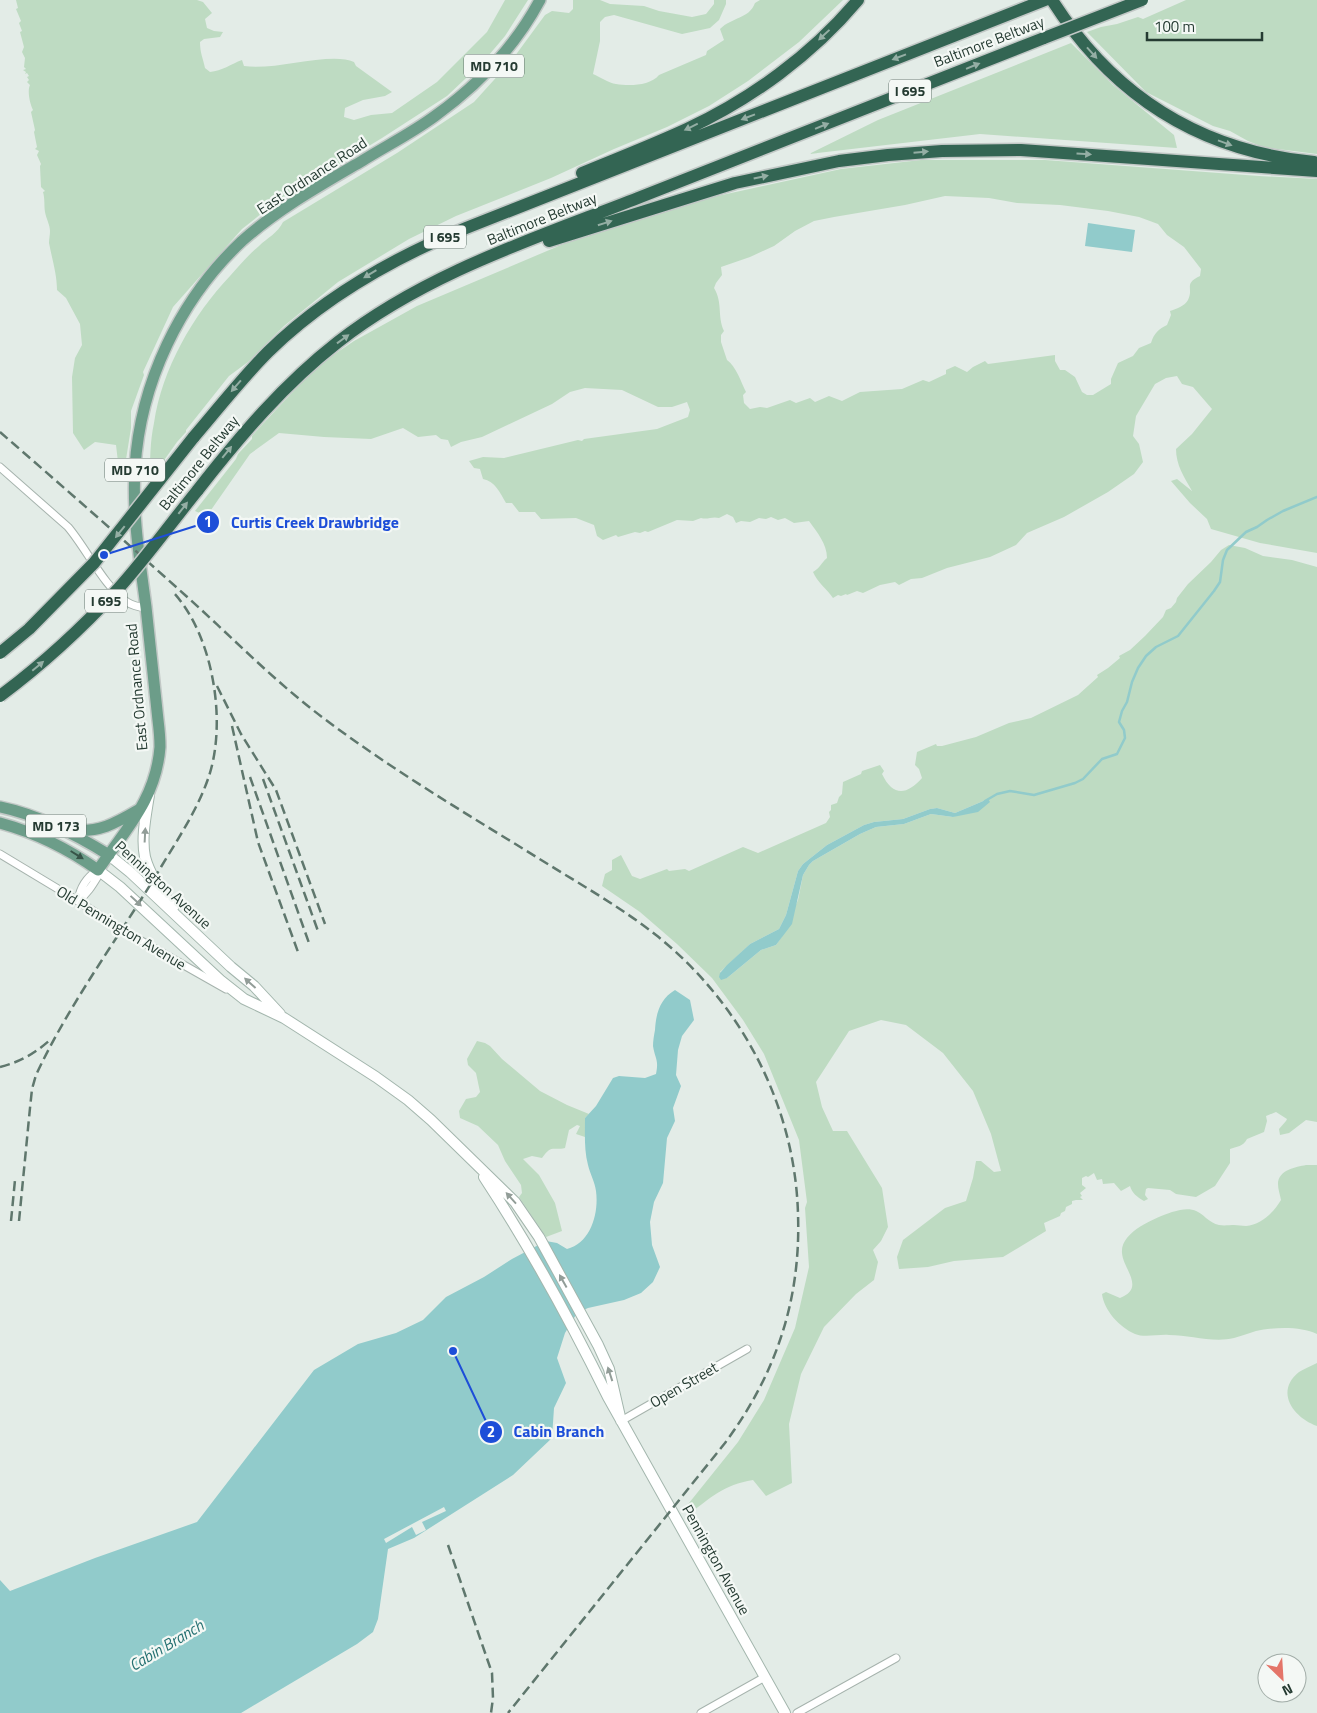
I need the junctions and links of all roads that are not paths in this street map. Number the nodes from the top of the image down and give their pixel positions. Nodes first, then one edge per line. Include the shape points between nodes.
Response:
1 (540, 0) edge
2 (858, 0) edge
3 (1045, 0) edge
4 (1052, 0) edge
5 (1142, 0) edge
6 (1317, 163) edge
7 (1317, 170) edge
8 (390, 262) junction
9 (411, 293) junction
10 (0, 467) edge
11 (146, 608) junction
12 (0, 653) edge
13 (0, 696) edge
14 (150, 790) junction
15 (0, 807) edge
16 (142, 808) junction
17 (0, 824) edge
18 (62, 829) junction
19 (0, 854) edge
20 (108, 855) junction
21 (98, 871) junction
22 (78, 901) junction
23 (186, 925) junction
24 (244, 999) junction
25 (284, 1018) junction
26 (476, 1166) junction
27 (747, 1349) dead end
28 (621, 1421) junction
29 (896, 1658) dead end
30 (765, 1677) junction
31 (701, 1713) edge
32 (785, 1713) edge
33 (797, 1713) edge

1 - 11 main road, East Ordnance Road / MD 710 via 512,44 469,90 434,118 275,215 242,241 191,302 157,368 138,437 135,516
2 -> 8 highway via 776,77 715,115 464,225
3 -> 8 highway, Baltimore Beltway / I 695 via 466,228
4 -> 6 highway via 1096,59 1117,80 1160,111 1185,126 1234,146 1288,160
9 -> 5 highway, Baltimore Beltway / I 695, bridge via 517,246
9 -> 7 highway via 620,218 735,183 838,161 942,151 1020,150
8 -> 12 highway, Baltimore Beltway / I 695, bridge via 311,315 270,351 193,438 94,563 29,629
13 -> 9 highway, Baltimore Beltway / I 695, bridge via 85,624 264,409 297,376 339,341
10 - 11 street via 68,527 118,595 134,606
11 - 14 main road, East Ordnance Road / MD 710 via 160,746
14 - 16 main road, East Ordnance Road / MD 710
23 -> 14 main road via 162,892 145,857
15 - 18 main road, Pennington Avenue / MD 173 via 36,817
16 - 18 main road via 96,830
16 - 20 main road, East Ordnance Road / MD 710
17 -> 21 main road, Pennington Avenue / MD 173 via 56,843
18 - 20 main road, Pennington Avenue / MD 173
19 - 22 street, Old Pennington Avenue
20 - 21 main road, East Ordnance Road / MD 710
20 - 23 main road, Pennington Avenue / MD 173
21 - 22 street, East Ordnance Road via 92,872 86,880
21 -> 24 main road, Pennington Avenue / MD 173
22 - 24 street, Old Pennington Avenue via 122,930
25 -> 23 main road, Pennington Avenue / MD 173 via 254,986
24 - 25 main road, Pennington Avenue / MD 173
25 - 26 main road, Pennington Avenue / MD 173 via 408,1100
26 - 28 main road, Pennington Avenue / MD 173 via 515,1225
28 -> 26 main road, Pennington Avenue / MD 173 via 609,1369 538,1236 515,1202
27 - 28 street, Open Street
28 - 30 main road, Pennington Avenue / MD 173
29 - 33 street
30 - 31 street
30 - 32 main road, Pennington Avenue / MD 173

